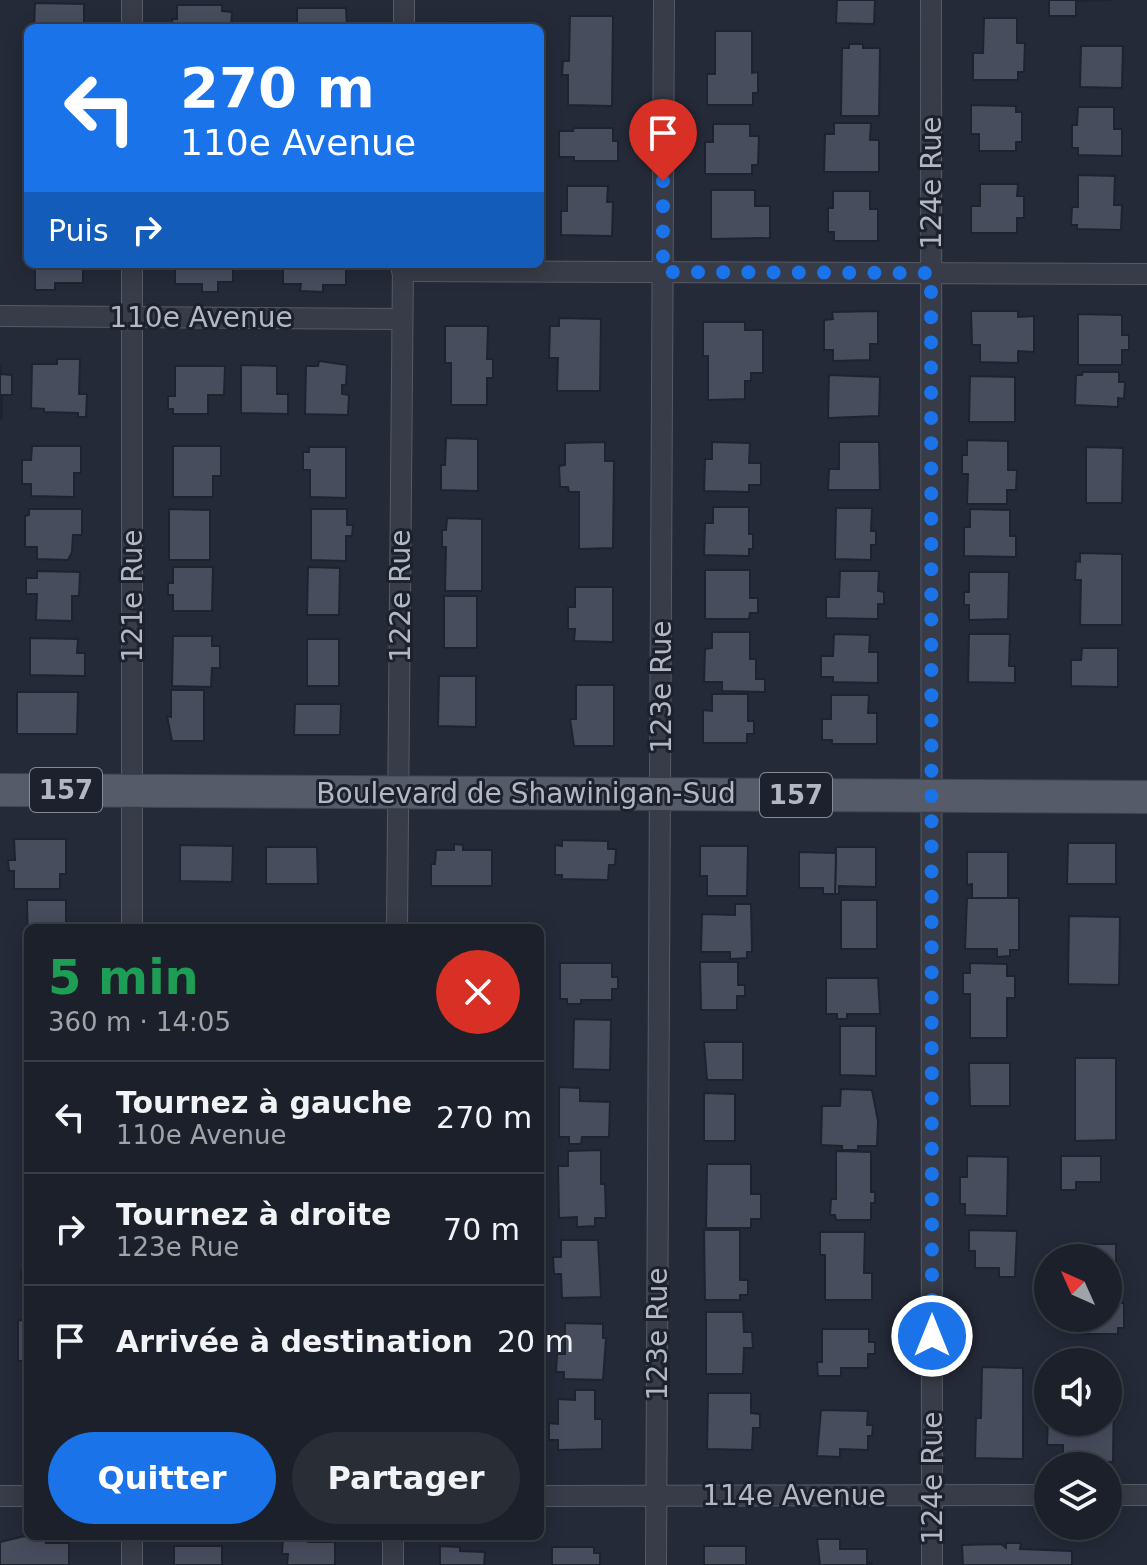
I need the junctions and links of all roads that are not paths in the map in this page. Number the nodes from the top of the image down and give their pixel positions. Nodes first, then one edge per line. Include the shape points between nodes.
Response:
1 (132, 0) edge
2 (404, 0) edge
3 (664, 0) edge
4 (931, 0) edge
5 (132, 24) edge
6 (404, 24) edge
7 (132, 268) edge
8 (402, 268) edge
9 (454, 268) edge
10 (663, 272) junction
11 (931, 273) junction
12 (1147, 274) edge
13 (0, 316) edge
14 (132, 317) junction
15 (402, 319) junction
16 (0, 790) edge
17 (132, 790) junction
18 (398, 792) junction
19 (660, 794) junction
20 (932, 796) junction
21 (1147, 797) edge
22 (132, 924) edge
23 (397, 924) edge
24 (932, 1495) junction
25 (1034, 1495) edge
26 (1122, 1495) edge
27 (1147, 1495) edge
28 (0, 1496) edge
29 (24, 1496) edge
30 (544, 1496) edge
31 (656, 1496) junction
32 (132, 1540) edge
33 (393, 1540) edge
34 (132, 1565) edge
35 (393, 1565) edge
36 (656, 1565) edge
37 (932, 1565) edge

1 - 5 street
2 - 6 street
3 - 10 street, 123e Rue
4 - 11 street, 124e Rue
7 - 14 street, 121e Rue
8 - 15 street, 122e Rue
9 - 10 street
10 - 11 street
10 - 19 street, 123e Rue
11 - 12 street
11 - 20 street, 124e Rue
13 - 14 street, 110e Avenue
14 - 15 street, 110e Avenue
14 - 17 street, 121e Rue
15 - 18 street, 122e Rue
16 - 17 main road, Boulevard de Shawinigan-Sud / 157
17 - 18 main road, Boulevard de Shawinigan-Sud / 157
17 - 22 street, 121e Rue
18 - 19 main road, Boulevard de Shawinigan-Sud / 157
18 - 23 street, 122e Rue
19 - 20 main road, Boulevard de Shawinigan-Sud / 157
19 - 31 street, 123e Rue
20 - 21 main road, Boulevard de Shawinigan-Sud / 157
20 - 24 street, 124e Rue
24 - 25 street, 114e Avenue
24 - 31 street, 114e Avenue
24 - 37 street, 124e Rue
26 - 27 street
28 - 29 street
30 - 31 street, 114e Avenue
31 - 36 street, 123e Rue
32 - 34 street
33 - 35 street

